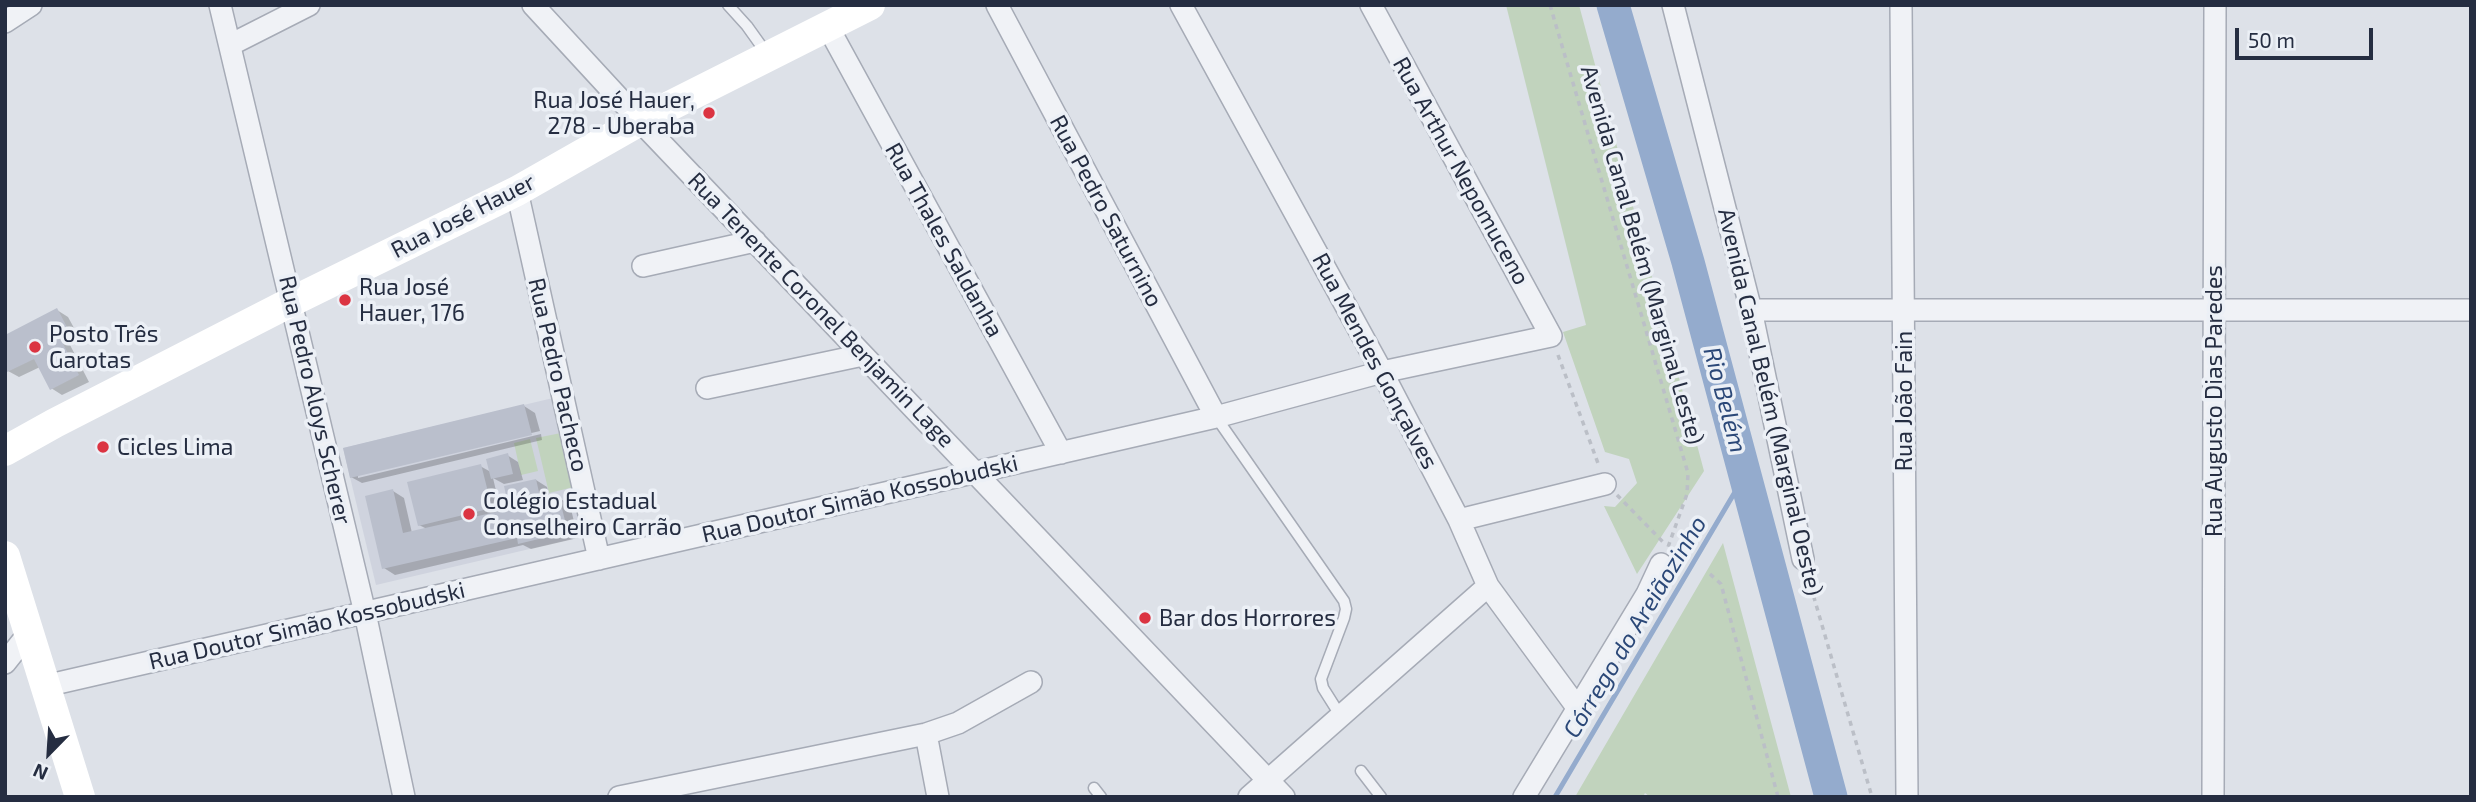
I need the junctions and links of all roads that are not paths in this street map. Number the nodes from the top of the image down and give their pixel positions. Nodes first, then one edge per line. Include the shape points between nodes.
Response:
1 (31, 5) edge
2 (220, 5) edge
3 (309, 5) edge
4 (533, 5) edge
5 (728, 5) edge
6 (870, 5) edge
7 (997, 5) edge
8 (1181, 5) edge
9 (1371, 5) edge
10 (1673, 5) edge
11 (1901, 5) edge
12 (2215, 5) edge
13 (5, 22) edge
14 (828, 27) junction
15 (230, 45) junction
16 (769, 57) junction
17 (640, 121) junction
18 (517, 191) junction
19 (755, 241) junction
20 (643, 266) dead end
21 (291, 302) junction
22 (1751, 310) junction
23 (1903, 310) junction
24 (2214, 310) junction
25 (2471, 310) edge
26 (1551, 336) joint
27 (863, 355) junction
28 (1382, 372) junction
29 (707, 388) dead end
30 (1216, 417) junction
31 (55, 422) junction
32 (5, 424) edge
33 (5, 451) edge
34 (1061, 453) junction
35 (976, 473) junction
36 (1605, 484) road end
37 (1459, 520) junction
38 (1664, 555) road end
39 (599, 559) junction
40 (1803, 559) road end
41 (6, 560) edge
42 (1488, 586) junction
43 (365, 612) junction
44 (29, 634) junction
45 (5, 663) edge
46 (1031, 682) dead end
47 (45, 686) junction
48 (1579, 710) junction
49 (1340, 715) junction
50 (926, 734) junction
51 (1361, 771) dead end
52 (1267, 779) junction
53 (80, 797) edge
54 (404, 797) edge
55 (619, 797) edge
56 (937, 797) edge
57 (1249, 797) edge
58 (1284, 797) edge
59 (1381, 797) edge
60 (1524, 797) edge
61 (1907, 797) edge
62 (2213, 797) edge

1 - 13 street
2 - 15 street, Rua Pedro Aloys Scherer
3 - 15 street
4 - 17 street, Rua Tenente Coronel Benjamin Lage
5 - 16 lane
6 - 14 main road, Rua José Hauer
7 - 30 street, Rua Pedro Saturnino
8 - 28 street, Rua Mendes Gonçalves
9 - 26 street, Rua Arthur Nepomuceno
10 - 22 street, Avenida Canal Belém (Marginal Oeste)
11 - 23 street, Rua João Fain
12 - 24 street, Rua Augusto Dias Paredes
14 - 16 main road, Rua José Hauer
14 - 34 street, Rua Thales Saldanha
15 - 21 street, Rua Pedro Aloys Scherer
16 - 17 main road, Rua José Hauer
17 - 18 main road, Rua José Hauer
17 - 19 street, Rua Tenente Coronel Benjamin Lage
18 - 21 main road, Rua José Hauer
18 - 39 street, Rua Pedro Pacheco
19 - 20 street
19 - 27 street, Rua Tenente Coronel Benjamin Lage
21 - 31 main road, Rua José Hauer
21 - 43 street, Rua Pedro Aloys Scherer
22 - 23 street
22 - 40 street, Avenida Canal Belém (Marginal Oeste)
23 - 24 street
23 - 61 street, Rua João Fain
24 - 25 street
24 - 62 street, Rua Augusto Dias Paredes
26 - 28 street, Rua Doutor Simão Kossobudski
27 - 29 street
27 - 35 street, Rua Tenente Coronel Benjamin Lage
28 - 30 street, Rua Doutor Simão Kossobudski
28 - 37 street, Rua Mendes Gonçalves
30 - 34 street, Rua Doutor Simão Kossobudski
30 - 49 lane via 1344,601 1344,618 1321,679
31 - 32 main road, Rua José Hauer via 27,429
31 - 33 main road, Rua José Hauer
34 - 35 street, Rua Doutor Simão Kossobudski
35 - 39 street, Rua Doutor Simão Kossobudski
35 - 52 street, Rua Tenente Coronel Benjamin Lage
36 - 37 street
37 - 42 street, Rua Mendes Gonçalves
38 - 48 street via 1647,594
39 - 43 street, Rua Doutor Simão Kossobudski
41 - 44 main road
42 - 48 street, Rua Mendes Gonçalves
42 - 49 street
43 - 47 street, Rua Doutor Simão Kossobudski
43 - 54 street, Rua Pedro Aloys Scherer
44 - 45 street
44 - 47 main road
46 - 50 street via 958,723
47 - 53 main road
48 - 60 street
49 - 52 street
50 - 55 street
50 - 56 street
51 - 59 lane
52 - 57 street
52 - 58 street, Rua Tenente Coronel Benjamin Lage

